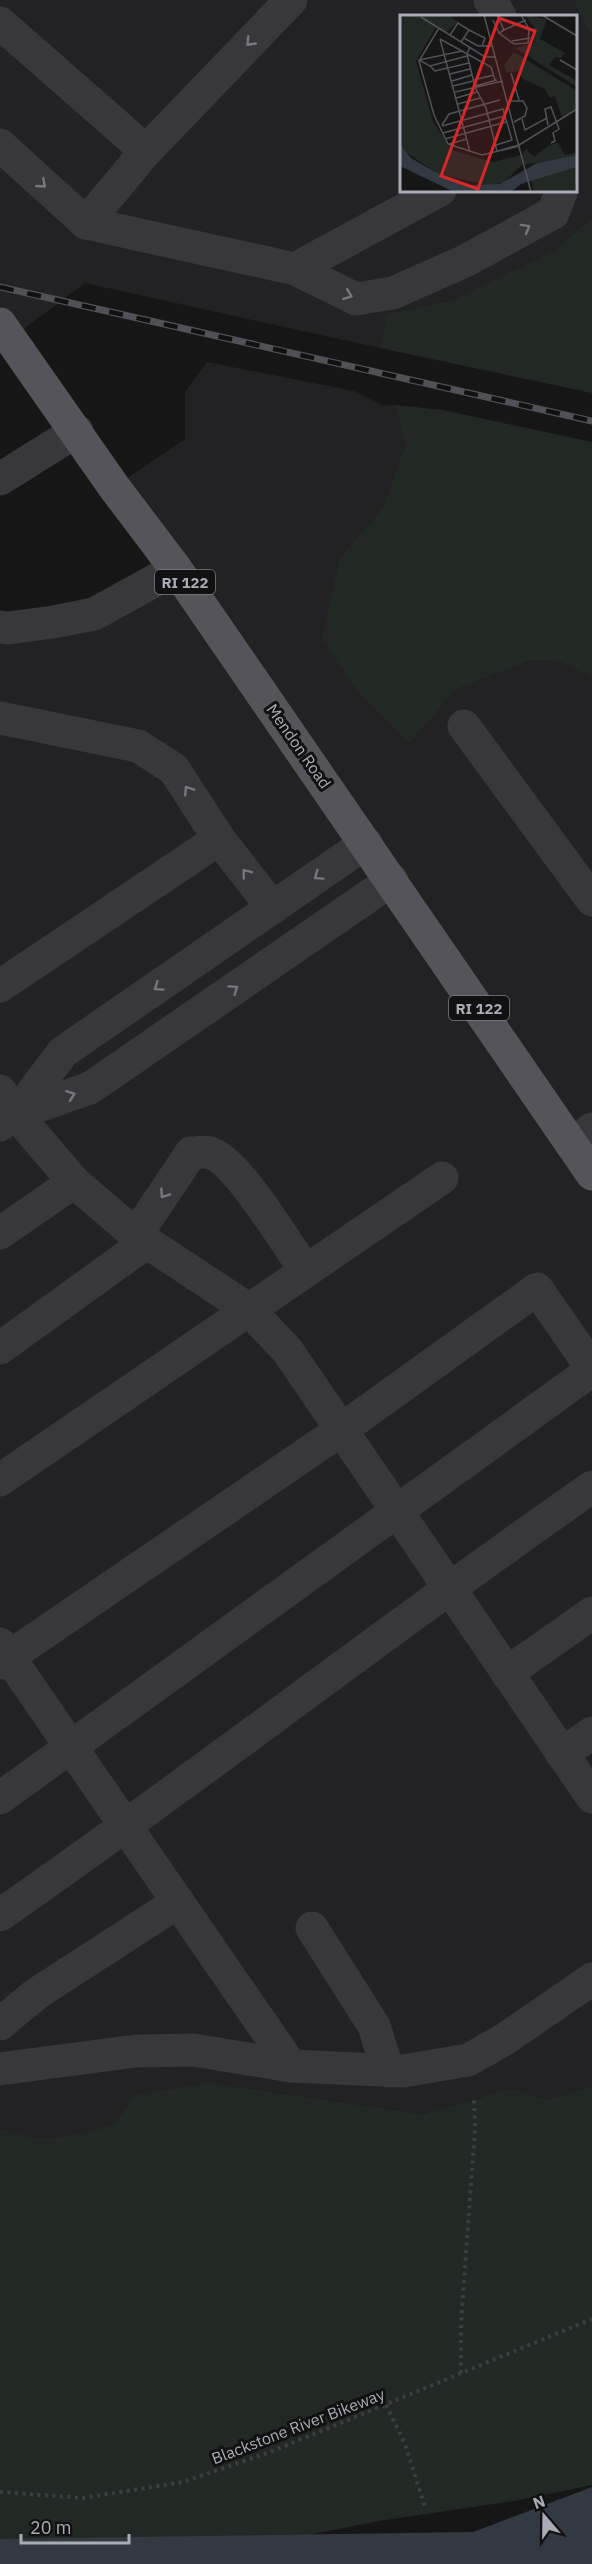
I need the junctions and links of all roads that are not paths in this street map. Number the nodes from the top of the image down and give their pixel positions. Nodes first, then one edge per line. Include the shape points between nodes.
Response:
1 (291, 0) edge
2 (490, 0) edge
3 (499, 15) edge
4 (0, 23) edge
5 (0, 145) edge
6 (146, 151) junction
7 (436, 192) edge
8 (561, 192) edge
9 (86, 223) junction
10 (296, 269) junction
11 (0, 324) edge
12 (76, 431) junction
13 (0, 479) edge
14 (176, 569) junction
15 (0, 627) edge
16 (0, 718) edge
17 (464, 726) dead end
18 (219, 839) junction
19 (366, 843) junction
20 (392, 880) junction
21 (592, 900) edge
22 (273, 908) junction
23 (0, 986) edge
24 (5, 1110) edge
25 (582, 1137) edge
26 (592, 1173) edge
27 (442, 1178) dead end
28 (74, 1182) junction
29 (0, 1233) edge
30 (141, 1238) junction
31 (305, 1270) junction
32 (248, 1309) junction
33 (0, 1348) edge
34 (592, 1369) edge
35 (341, 1430) junction
36 (0, 1480) edge
37 (592, 1487) edge
38 (396, 1510) junction
39 (448, 1587) junction
40 (592, 1613) edge
41 (3, 1654) edge
42 (507, 1673) junction
43 (592, 1733) edge
44 (72, 1748) junction
45 (562, 1754) junction
46 (592, 1797) edge
47 (0, 1798) edge
48 (126, 1827) junction
49 (178, 1902) junction
50 (0, 1915) edge
51 (312, 1928) dead end
52 (592, 1978) edge
53 (0, 2024) edge
54 (291, 2066) junction
55 (0, 2069) edge
56 (388, 2071) junction

1 -> 6 street
2 - 3 street
4 - 6 street
5 -> 9 street
6 - 9 street
7 - 10 street
10 -> 8 street via 356,298 393,293 465,261 553,213
9 - 10 street
11 - 12 main road, Mendon Road / RI 122
12 - 13 street
12 - 14 main road, Mendon Road / RI 122
14 - 15 street via 94,614
14 - 19 main road, Mendon Road / RI 122
18 -> 16 street via 174,769 138,746
17 - 21 street
22 -> 18 street
18 - 23 street
19 - 20 main road, Mendon Road / RI 122
19 -> 22 street
24 -> 20 street via 90,1088
20 - 25 main road, Mendon Road / RI 122
22 -> 24 street via 63,1052
24 - 28 street
25 - 26 main road, Mendon Road / RI 122
27 - 31 street
28 - 29 street
28 - 30 street
31 -> 30 street via 247,1187 211,1153 191,1153
30 - 32 street
30 - 33 street
31 - 32 street
32 - 35 street via 287,1350
32 - 36 street
34 - 35 street via 537,1289
34 - 38 street
35 - 38 street
35 - 41 street
37 - 39 street
38 - 39 street
38 - 44 street
39 - 42 street
39 - 48 street
40 - 42 street
41 - 44 street
42 - 45 street
43 - 45 street
44 - 47 street
44 - 48 street
45 - 46 street
48 - 49 street
48 - 50 street
49 - 53 street via 36,1994
49 - 54 street
51 - 56 street via 375,2026
52 - 56 street via 468,2060 403,2072
54 - 55 street via 194,2050 136,2051
54 - 56 street

